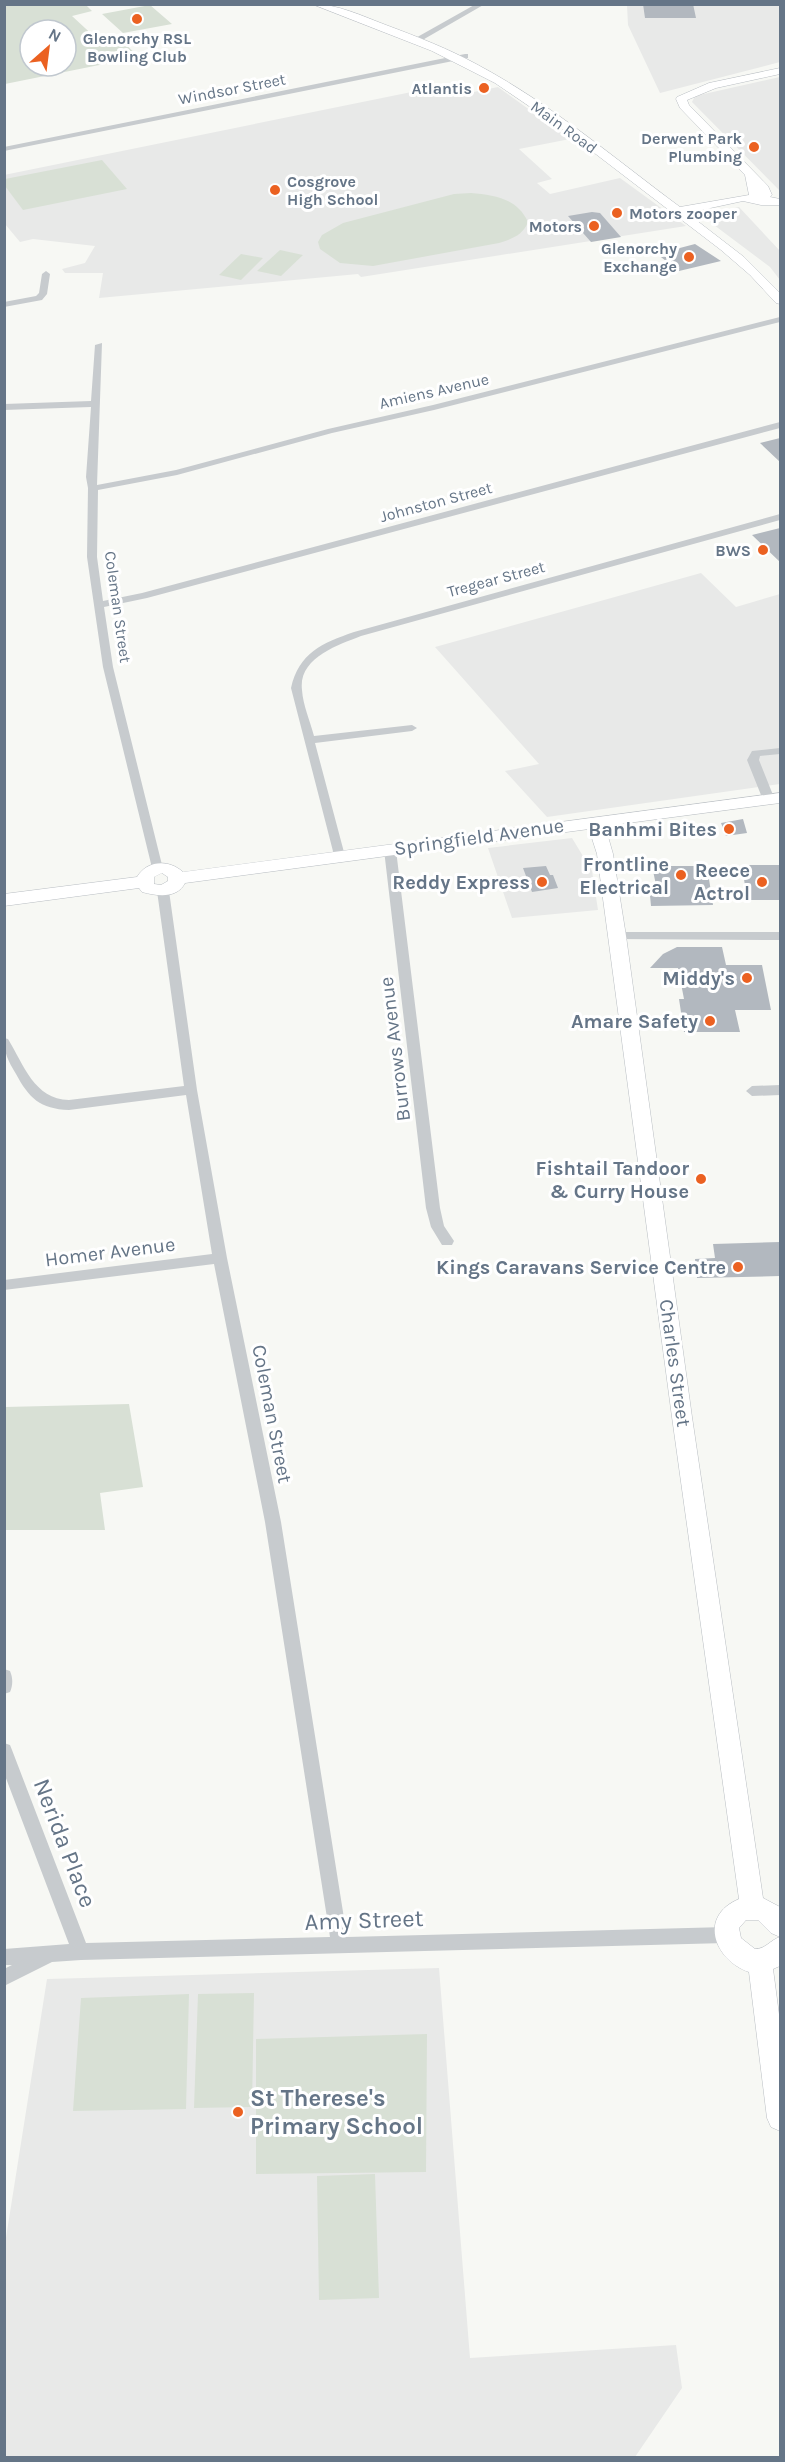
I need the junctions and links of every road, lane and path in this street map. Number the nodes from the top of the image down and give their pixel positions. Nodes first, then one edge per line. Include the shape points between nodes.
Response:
1 (317, 4) edge
2 (330, 4) edge
3 (482, 4) edge
4 (419, 38) junction
5 (461, 57) junction
6 (780, 71) edge
7 (4, 149) edge
8 (750, 175) junction
9 (761, 185) junction
10 (760, 199) junction
11 (780, 202) edge
12 (681, 211) junction
13 (46, 274) dead end
14 (780, 285) edge
15 (780, 300) edge
16 (4, 305) edge
17 (780, 320) edge
18 (99, 345) dead end
19 (95, 404) junction
20 (4, 407) edge
21 (780, 425) edge
22 (93, 488) junction
23 (780, 518) edge
24 (99, 605) junction
25 (412, 729) dead end
26 (310, 740) junction
27 (780, 751) edge
28 (775, 799) edge
29 (595, 821) junction
30 (390, 850) junction
31 (339, 856) junction
32 (157, 869) junction
33 (178, 878) junction
34 (144, 882) junction
35 (163, 891) junction
36 (4, 900) edge
37 (617, 936) junction
38 (780, 936) edge
39 (4, 1042) edge
40 (191, 1090) junction
41 (780, 1090) edge
42 (752, 1091) dead end
43 (447, 1241) dead end
44 (220, 1258) junction
45 (4, 1285) edge
46 (4, 1676) edge
47 (4, 1686) edge
48 (4, 1750) edge
49 (752, 1907) junction
50 (780, 1925) edge
51 (726, 1935) junction
52 (340, 1945) junction
53 (81, 1952) junction
54 (53, 1954) junction
55 (770, 1956) edge
56 (4, 1957) edge
57 (4, 1977) edge
58 (780, 2118) edge

1 - 4 street, Main Road
2 - 4 street, Main Road
3 - 4 street
4 - 5 street, Main Road
5 - 7 street, Windsor Street
5 - 12 street, Main Road
6 - 8 street via 692,91 681,99
8 - 9 street
8 - 10 street
9 - 10 street via 766,194
9 - 11 street
10 - 11 street
10 - 12 street
12 - 14 street, Main Road via 756,262
12 - 15 street, Main Road via 748,267
13 - 16 street via 39,298
17 - 22 street, Amiens Avenue via 219,462
18 - 19 street, Coleman Street
19 - 20 street
19 - 22 street, Coleman Street
21 - 24 street, Johnston Street
22 - 24 street, Coleman Street via 91,540
23 - 26 street, Tregear Street via 325,647 309,658 296,680
24 - 32 street, Coleman Street via 108,667
25 - 26 street
26 - 31 street, Tregear Street
27 - 28 street via 756,753 753,760
28 - 29 street, Springfield Avenue
29 - 30 street, Springfield Avenue
29 - 37 street, Charles Street via 605,854
30 - 31 street, Springfield Avenue
30 - 43 street, Burrows Avenue via 433,1208
31 - 33 street, Springfield Avenue
32 - 33 street via 171,870
32 - 34 street via 146,875
33 - 35 street via 176,884
34 - 35 street via 148,888
34 - 36 street
35 - 40 street, Coleman Street
37 - 38 street
37 - 49 street, Charles Street
39 - 40 street via 30,1088 50,1103 69,1105
40 - 44 street, Coleman Street
41 - 42 street
44 - 45 street, Homer Avenue
44 - 52 street, Coleman Street via 273,1522
46 - 47 street
48 - 53 street, Nerida Place
49 - 50 street via 769,1912
49 - 51 street via 742,1908 729,1918
51 - 52 street, Amy Street
51 - 55 street via 734,1952 742,1958
52 - 53 street, Amy Street
53 - 54 street, Amy Street
54 - 56 street, Amy Street
54 - 57 street
55 - 58 street

